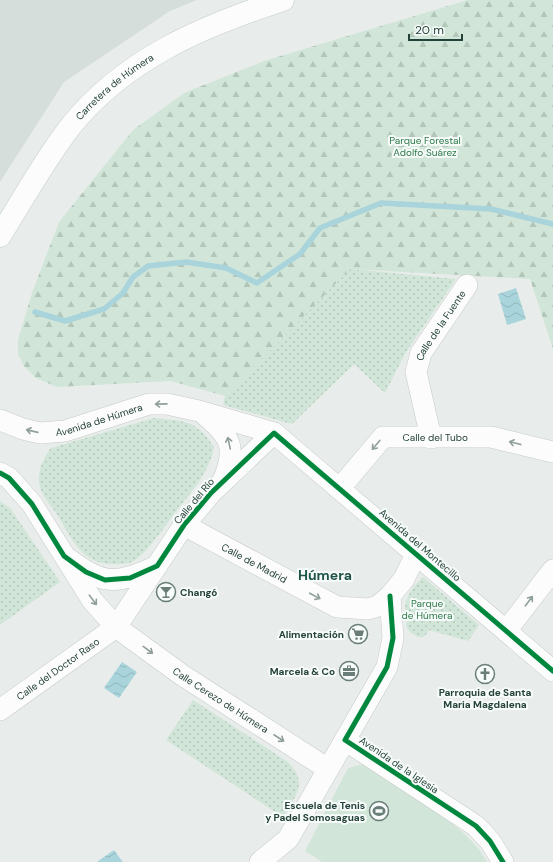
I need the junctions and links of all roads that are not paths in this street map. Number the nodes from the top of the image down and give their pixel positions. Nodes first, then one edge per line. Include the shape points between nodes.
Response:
1 (283, 0) edge
2 (0, 236) edge
3 (467, 285) dead end
4 (199, 411) junction
5 (0, 420) edge
6 (274, 433) junction
7 (431, 438) junction
8 (553, 452) edge
9 (0, 473) edge
10 (223, 481) junction
11 (340, 488) junction
12 (184, 525) junction
13 (416, 554) junction
14 (64, 556) junction
15 (157, 566) junction
16 (553, 570) edge
17 (390, 596) junction
18 (368, 609) junction
19 (116, 627) junction
20 (506, 632) junction
21 (393, 638) junction
22 (553, 671) edge
23 (0, 710) edge
24 (345, 740) junction
25 (328, 769) junction
26 (260, 862) edge
27 (503, 862) edge

1 - 2 main road, Carretera de Húmera via 216,24 184,39 154,54 111,85 71,126 50,154
3 - 7 street, Calle de la Fuente via 421,353 417,366 416,372
4 -> 5 street, Avenida de Húmera via 167,404 149,404 65,431 40,433
4 - 6 street, Avenida de Húmera
10 -> 4 street, Avenida de Húmera via 230,464 231,453 227,435
6 - 10 street, Calle del Río
6 - 11 street, Avenida del Montecillo
8 -> 7 street, Calle del Tubo via 491,437
7 -> 11 street, Calle del Tubo via 383,437
9 - 14 street via 9,478 32,504
10 - 12 street, Calle del Río
11 - 13 street, Avenida del Montecillo
12 - 15 street, Calle del Río
12 -> 18 street, Calle de Madrid via 337,607
13 - 17 street via 404,579
13 - 20 street, Avenida del Montecillo
14 - 15 street via 86,572 105,580 130,578
14 -> 19 street via 92,600
15 - 19 street, Calle del Río
20 -> 16 street
17 - 18 street via 378,606
17 - 21 street, Avenida de la Iglesia
18 - 21 street via 387,626
19 - 23 street, Calle del Doctor Raso
19 -> 25 street, Calle Cerezo de Húmera via 182,675
20 - 22 street, Avenida del Montecillo
21 - 24 street, Avenida de la Iglesia via 387,667
24 - 25 street
24 - 27 street, Avenida de la Iglesia via 476,826 490,841
25 - 26 street via 288,839

